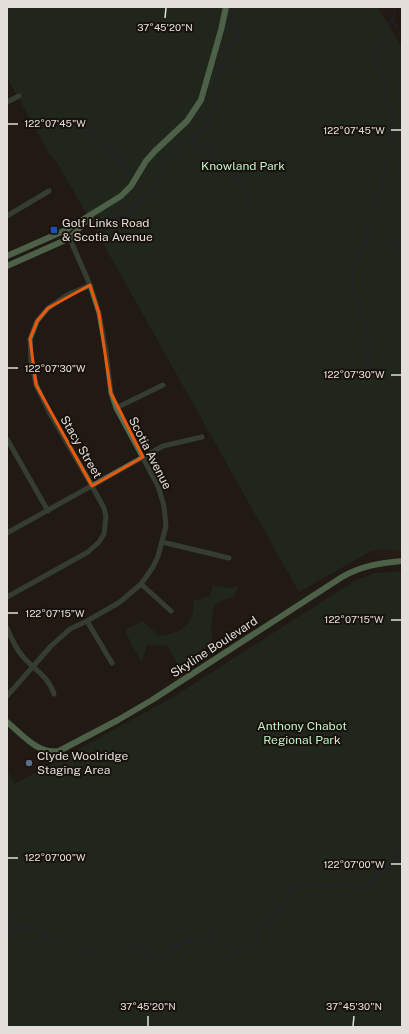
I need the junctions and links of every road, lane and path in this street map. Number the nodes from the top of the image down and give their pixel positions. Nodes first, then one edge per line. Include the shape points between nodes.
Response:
1 (226, 7) edge
2 (18, 96) dead end
3 (7, 102) edge
4 (49, 191) dead end
5 (93, 213) junction
6 (7, 216) edge
7 (66, 230) junction
8 (70, 238) junction
9 (7, 256) edge
10 (7, 266) edge
11 (90, 285) junction
12 (163, 385) dead end
13 (116, 408) junction
14 (202, 437) dead end
15 (7, 439) edge
16 (143, 457) junction
17 (92, 486) junction
18 (48, 511) junction
19 (7, 533) edge
20 (162, 542) junction
21 (229, 558) dead end
22 (402, 562) edge
23 (141, 584) junction
24 (7, 597) edge
25 (171, 610) dead end
26 (87, 621) junction
27 (7, 628) edge
28 (112, 663) dead end
29 (34, 667) junction
30 (54, 694) dead end
31 (7, 696) edge
32 (7, 722) edge

1 - 5 main road via 201,100 194,111 146,161 131,186 121,196
2 - 3 street
4 - 6 street
5 - 7 main road
5 - 8 main road
7 - 8 street, Scotia Avenue
7 - 9 main road
8 - 10 main road
8 - 11 street, Scotia Avenue
11 - 13 street, Scotia Avenue via 99,313 111,393
11 - 17 street, Stacy Street via 67,295 48,308 37,322 30,340 36,385
12 - 13 street
13 - 16 street, Scotia Avenue
14 - 16 street via 163,446
15 - 18 street
16 - 17 street
16 - 20 street, Scotia Avenue via 158,486 164,506 166,526
17 - 18 street
17 - 24 street, Stacy Street via 106,517 104,534 99,542 88,552
18 - 19 street
20 - 21 street
20 - 23 street, Scotia Avenue via 153,567
22 - 32 main road, Skyline Boulevard via 370,565 350,573 135,710 59,751 49,752 38,748
23 - 25 street
23 - 26 street, Scotia Avenue via 120,602
26 - 28 street
26 - 29 street, Scotia Avenue via 70,629 51,646
27 - 29 street via 16,647
29 - 30 street via 52,686
29 - 31 street, Scotia Avenue

